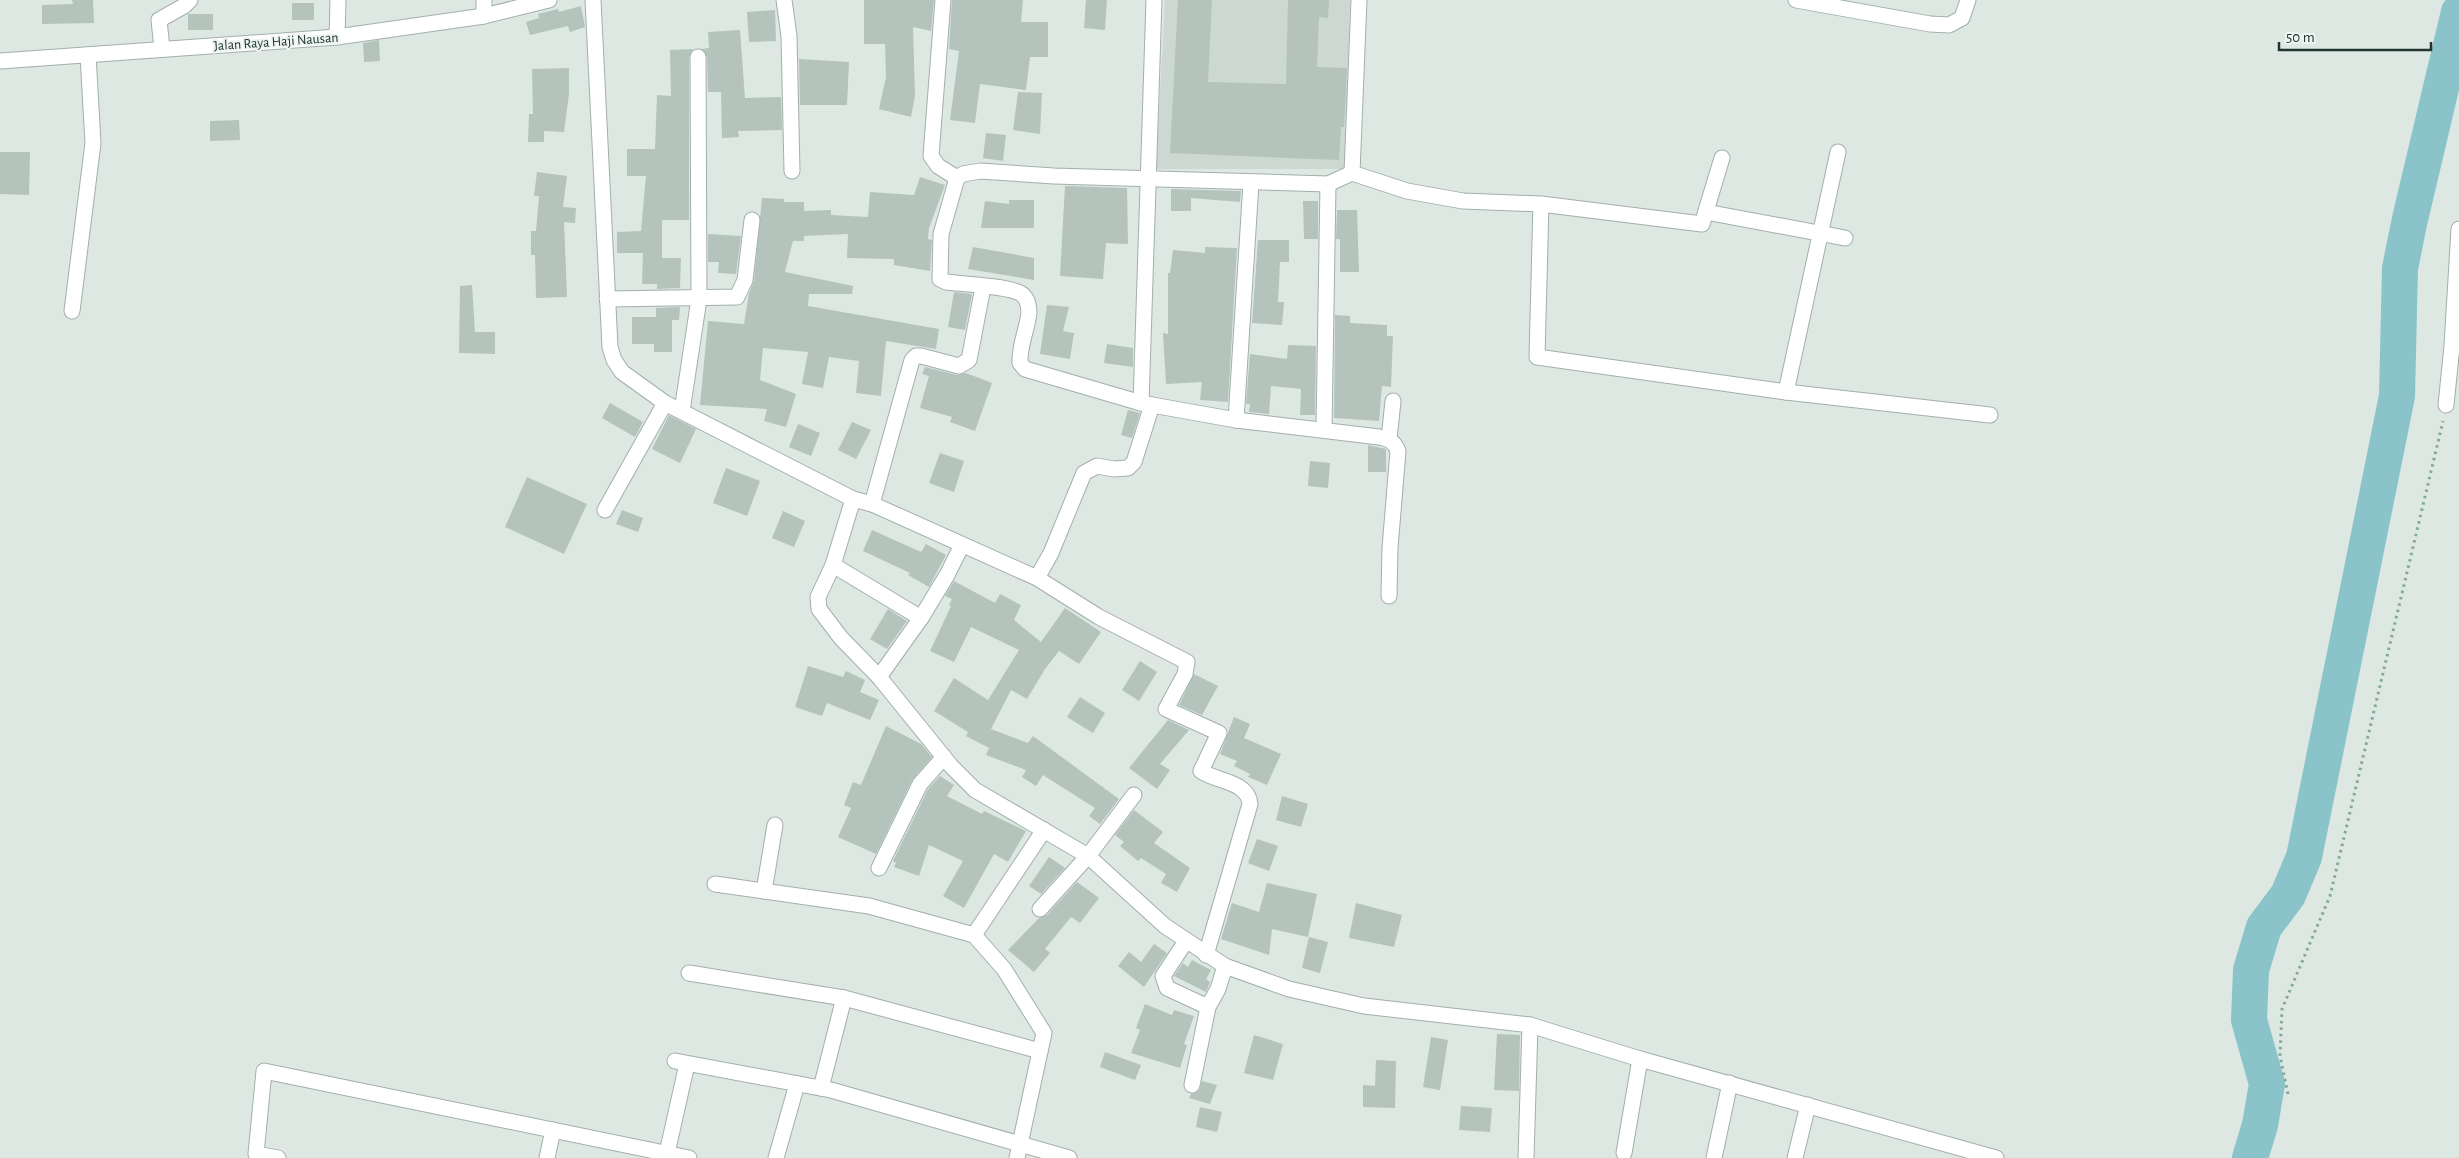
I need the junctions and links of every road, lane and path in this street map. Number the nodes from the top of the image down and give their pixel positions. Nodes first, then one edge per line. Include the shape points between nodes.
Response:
1 (190, 0) edge
2 (338, 0) edge
3 (484, 0) edge
4 (549, 0) edge
5 (593, 0) edge
6 (784, 0) edge
7 (943, 0) edge
8 (1154, 0) edge
9 (1359, 0) edge
10 (1796, 0) edge
11 (1968, 0) edge
12 (484, 16) junction
13 (337, 37) junction
14 (162, 49) junction
15 (88, 55) junction
16 (698, 57) dead end
17 (0, 61) edge
18 (1838, 152) dead end
19 (1722, 158) dead end
20 (792, 171) dead end
21 (1352, 173) junction
22 (957, 178) junction
23 (1146, 178) junction
24 (1251, 182) junction
25 (1328, 184) junction
26 (1541, 204) junction
27 (1706, 212) junction
28 (752, 220) dead end
29 (2459, 229) edge
30 (1820, 234) junction
31 (1845, 238) dead end
32 (2458, 277) edge
33 (983, 287) junction
34 (607, 299) junction
35 (699, 299) junction
36 (72, 310) dead end
37 (1786, 392) junction
38 (1394, 401) dead end
39 (665, 403) junction
40 (1147, 404) junction
41 (2446, 405) joint
42 (682, 412) junction
43 (1990, 415) dead end
44 (1236, 420) junction
45 (1324, 429) junction
46 (1389, 439) junction
47 (853, 499) junction
48 (872, 504) junction
49 (605, 510) dead end
50 (962, 545) junction
51 (832, 565) junction
52 (1037, 578) junction
53 (1389, 596) dead end
54 (921, 618) junction
55 (879, 677) junction
56 (944, 757) junction
57 (1134, 795) dead end
58 (775, 825) dead end
59 (1044, 830) junction
60 (1088, 856) junction
61 (879, 868) dead end
62 (715, 884) dead end
63 (764, 891) junction
64 (1040, 909) dead end
65 (974, 935) junction
66 (1186, 942) junction
67 (1206, 955) junction
68 (1225, 966) junction
69 (688, 973) dead end
70 (844, 998) junction
71 (1208, 1007) junction
72 (1530, 1025) junction
73 (1040, 1051) junction
74 (1640, 1059) junction
75 (1730, 1083) junction
76 (797, 1084) junction
77 (1192, 1085) dead end
78 (821, 1088) junction
79 (2288, 1094) dead end
80 (1808, 1105) junction
81 (553, 1130) junction
82 (1018, 1151) edge
83 (1624, 1153) dead end
84 (667, 1154) junction
85 (278, 1158) edge
86 (547, 1158) edge
87 (689, 1158) edge
88 (776, 1158) edge
89 (1069, 1158) edge
90 (1526, 1158) edge
91 (1714, 1158) edge
92 (1795, 1158) edge
93 (1996, 1158) edge

1 - 14 street via 159,20
2 - 13 street
3 - 12 street
4 - 12 street, Jalan Raya Haji Nausan
5 - 34 street
6 - 20 street via 789,36
7 - 22 street via 931,156 938,166
8 - 23 street
9 - 21 street
10 - 11 street via 1949,25 1962,18
12 - 13 street, Jalan Raya Haji Nausan
13 - 14 street, Jalan Raya Haji Nausan
14 - 15 street, Jalan Raya Haji Nausan
15 - 17 street, Jalan Raya Haji Nausan
15 - 36 street via 93,143
16 - 35 street
18 - 30 street
19 - 27 street
21 - 25 street
21 - 26 street via 1407,191 1463,201
22 - 23 street via 980,171
22 - 33 street via 941,234 940,279
23 - 24 street
23 - 40 street
24 - 25 street
24 - 44 street
25 - 45 street
26 - 27 street via 1702,224
26 - 37 street via 1537,357
27 - 30 street
28 - 35 street via 748,262 739,296
29 - 32 street
30 - 31 street
30 - 37 street
32 - 41 street
33 - 40 street via 1020,293 1026,299 1028,315 1020,356 1020,363 1025,369
33 - 48 street via 969,360 959,366 921,356 912,360
34 - 35 street
34 - 39 street via 610,348 614,360 628,377
35 - 42 street
37 - 43 street
38 - 46 street
39 - 42 street
39 - 49 street
40 - 44 street
40 - 52 street via 1134,462 1128,468 1097,466 1084,474
41 - 79 path via 2332,888 2282,1008 2280,1056
42 - 47 street
44 - 45 street
45 - 46 street
46 - 53 street via 1398,451
47 - 48 street
47 - 51 street
48 - 50 street
50 - 52 street
50 - 54 street
51 - 54 street
51 - 55 street via 818,597 819,609 841,638
52 - 67 street via 1099,617 1187,662 1185,674 1166,709 1219,733 1201,771 1244,790 1249,797 1250,804
54 - 55 street
55 - 56 street
56 - 59 street via 975,790
56 - 61 street via 920,784
57 - 60 street
58 - 63 street
59 - 60 street
59 - 65 street
60 - 64 street
60 - 66 street
62 - 63 street
63 - 65 street via 869,906
65 - 73 street via 1004,969 1044,1033
66 - 67 street
66 - 71 street via 1165,971 1164,982 1167,988
67 - 68 street
68 - 71 street
68 - 72 street via 1289,988 1364,1006
69 - 70 street
70 - 73 street
70 - 78 street
71 - 77 street
72 - 74 street
72 - 90 street
73 - 82 street
74 - 75 street
74 - 83 street
75 - 80 street
75 - 91 street
76 - 78 street
76 - 84 street via 681,1063
76 - 88 street
78 - 82 street
80 - 92 street
80 - 93 street
81 - 84 street
81 - 85 street via 264,1071 256,1154
81 - 86 street
82 - 89 street
84 - 87 street

